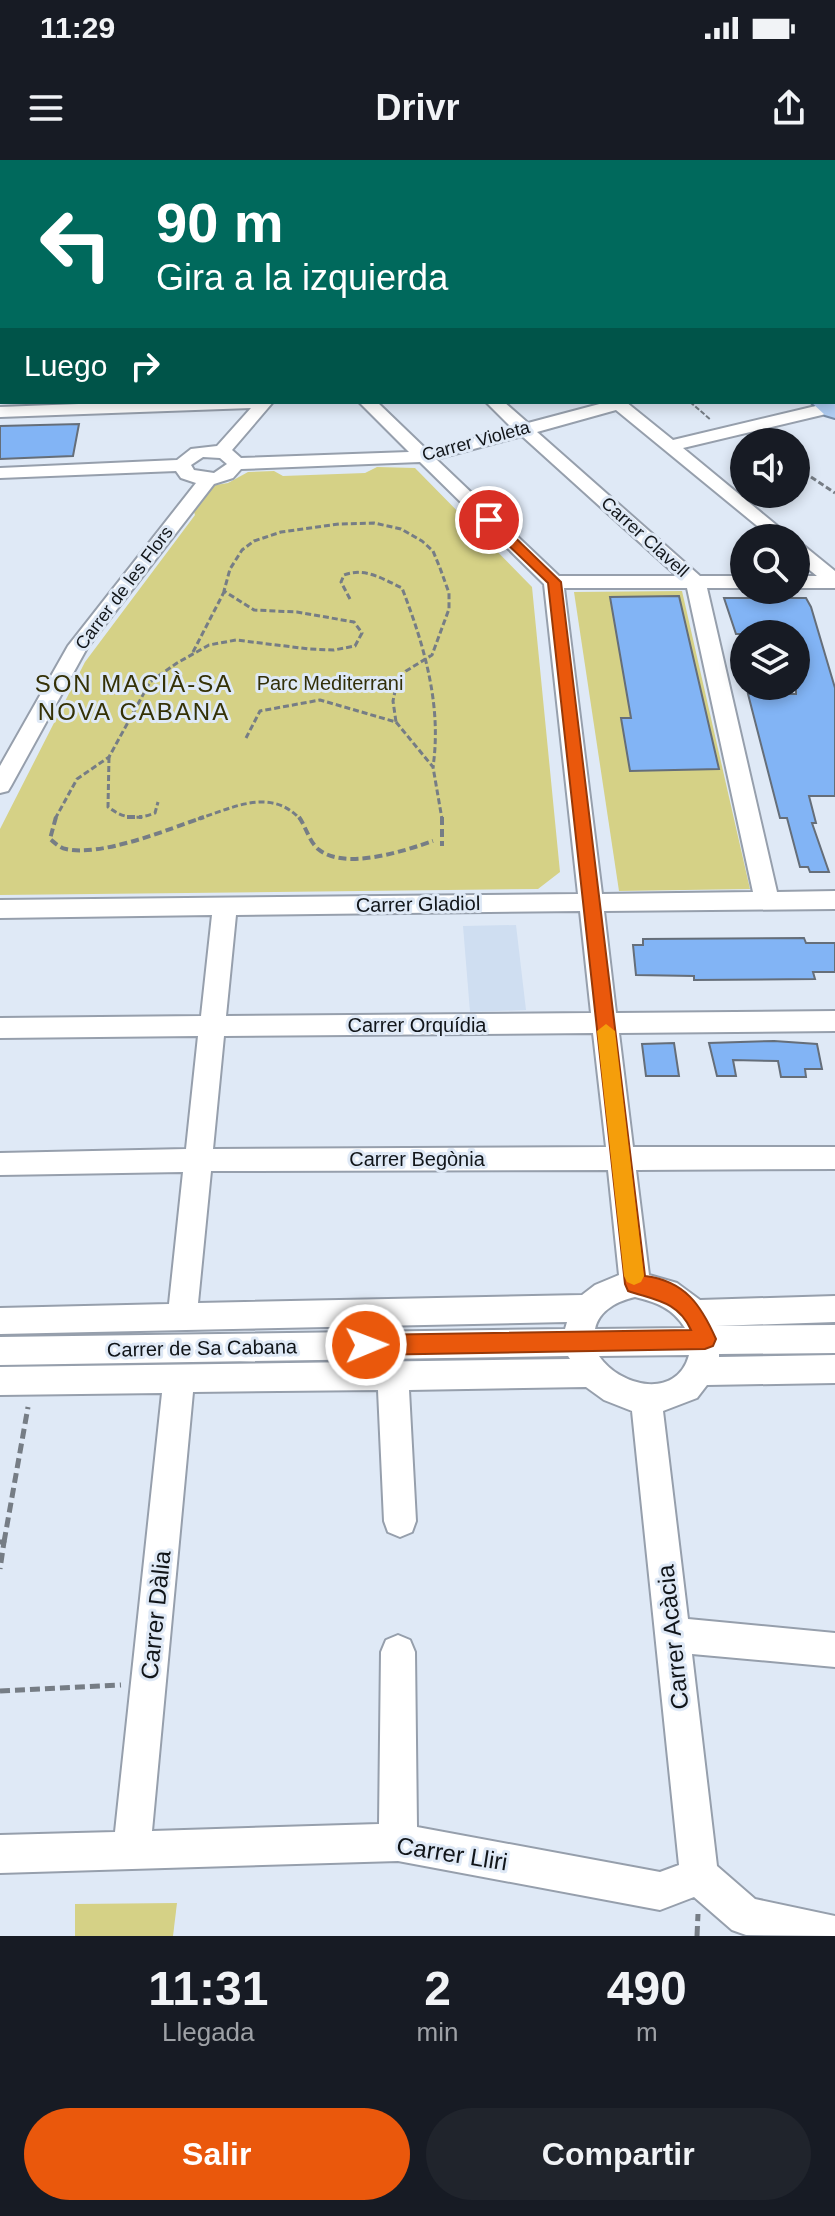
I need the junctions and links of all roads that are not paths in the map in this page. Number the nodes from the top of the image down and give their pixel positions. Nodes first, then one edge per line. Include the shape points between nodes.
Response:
1 (162, 404) edge
2 (263, 404) edge
3 (369, 404) edge
4 (496, 404) edge
5 (613, 404) edge
6 (618, 404) edge
7 (58, 406) edge
8 (827, 407) edge
9 (0, 412) edge
10 (524, 429) junction
11 (669, 446) junction
12 (221, 452) junction
13 (424, 457) junction
14 (236, 464) junction
15 (182, 465) junction
16 (0, 473) edge
17 (208, 479) junction
18 (766, 524) edge
19 (810, 560) edge
20 (835, 581) edge
21 (554, 582) junction
22 (730, 582) edge
23 (810, 582) edge
24 (696, 583) junction
25 (0, 786) edge
26 (767, 900) junction
27 (835, 900) edge
28 (591, 902) junction
29 (225, 906) junction
30 (0, 909) edge
31 (835, 1021) edge
32 (213, 1025) junction
33 (605, 1025) junction
34 (0, 1028) edge
35 (621, 1158) junction
36 (835, 1158) edge
37 (199, 1160) junction
38 (0, 1164) edge
39 (635, 1284) junction
40 (588, 1308) junction
41 (835, 1309) edge
42 (182, 1318) junction
43 (0, 1321) edge
44 (700, 1326) junction
45 (835, 1339) edge
46 (579, 1342) junction
47 (0, 1351) edge
48 (835, 1369) edge
49 (700, 1371) junction
50 (593, 1373) junction
51 (393, 1377) junction
52 (179, 1379) junction
53 (0, 1381) edge
54 (646, 1399) junction
55 (400, 1521) dead end
56 (672, 1635) junction
57 (835, 1650) edge
58 (398, 1652) dead end
59 (398, 1842) junction
60 (132, 1850) junction
61 (0, 1854) edge
62 (699, 1876) junction
63 (835, 1935) edge

1 - 7 street
2 - 12 street
3 - 13 street
4 - 10 street, Carrer Clavell
5 - 10 street, Carrer Violeta
6 - 11 street
7 - 9 street
8 - 11 street
10 - 13 street, Carrer Violeta
10 - 24 street, Carrer Clavell
11 - 18 street
12 - 14 street
12 - 15 street via 194,454
13 - 14 street, Carrer Violeta
13 - 21 street
14 - 17 street via 225,475
15 - 16 street
15 - 17 street via 187,474
17 - 25 street, Carrer de les Flors via 78,646
19 - 20 street
20 - 23 street
21 - 24 street
21 - 28 street
22 - 24 street
24 - 26 street, Carrer Clavell
26 - 27 street, Carrer Gladiol
26 - 28 street, Carrer Gladiol
28 - 29 street, Carrer Gladiol
28 - 33 street
29 - 30 street, Carrer Gladiol
29 - 32 street
31 - 33 street, Carrer Orquídia
32 - 33 street, Carrer Orquídia
32 - 34 street, Carrer Orquídia
32 - 37 street
33 - 35 street
35 - 36 street, Carrer Begònia
35 - 37 street, Carrer Begònia
35 - 39 street
37 - 38 street, Carrer Begònia
37 - 42 street
39 - 40 street via 608,1291
39 - 44 street via 668,1292
40 - 42 street
40 - 46 street
41 - 44 street
42 - 43 street
44 - 45 street, Carrer de Sa Cabana
44 - 46 street, Carrer de Sa Cabana
44 - 49 street
46 - 47 street, Carrer de Sa Cabana
46 - 50 street
48 - 49 street
49 - 54 street via 679,1391
50 - 51 street
50 - 54 street via 608,1387
51 - 52 street
51 - 55 street
52 - 53 street
52 - 60 street, Carrer Dàlia
54 - 56 street, Carrer Acàcia
56 - 57 street
56 - 62 street, Carrer Acàcia
58 - 59 street
59 - 60 street, Carrer Lliri
59 - 62 street, Carrer Lliri via 660,1891
60 - 61 street, Carrer Lliri
62 - 63 street via 746,1916

